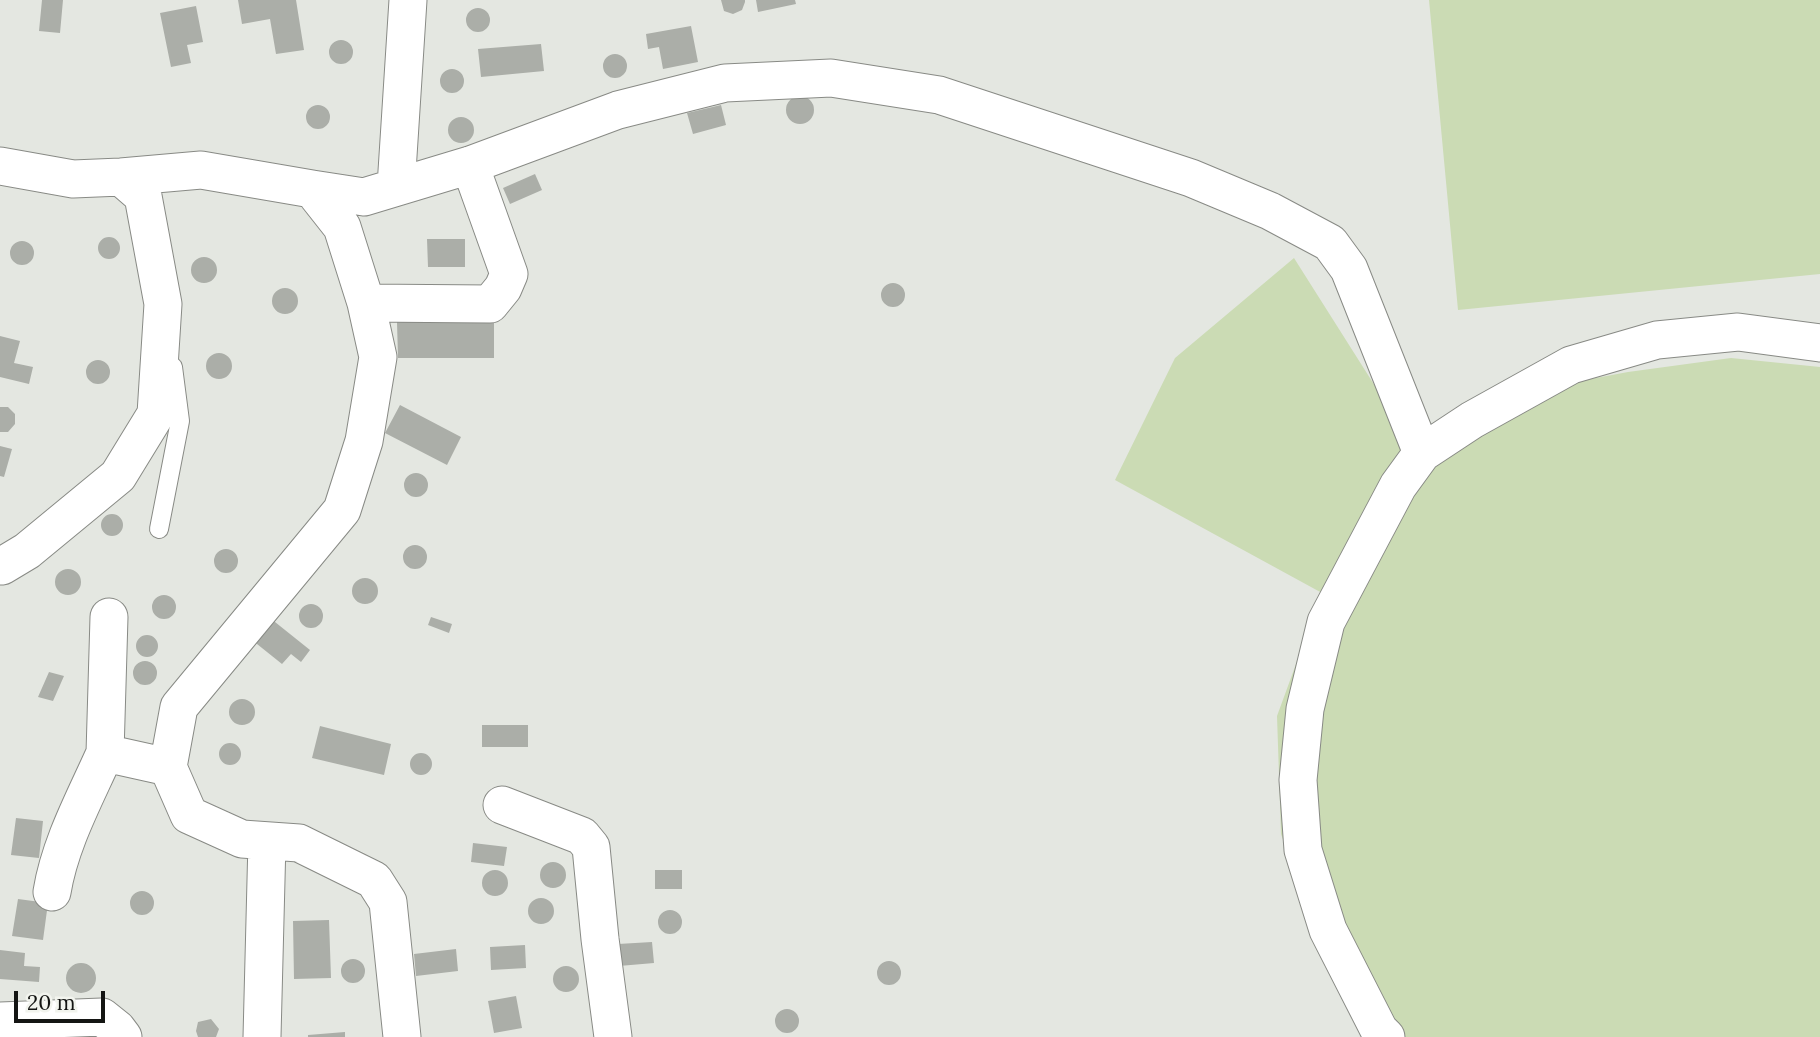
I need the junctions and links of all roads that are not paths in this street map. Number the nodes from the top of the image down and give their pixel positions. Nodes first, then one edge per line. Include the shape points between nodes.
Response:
1 (408, 0) edge
2 (470, 165) junction
3 (0, 166) edge
4 (121, 177) junction
5 (396, 187) junction
6 (312, 189) junction
7 (366, 303) junction
8 (163, 304) junction
9 (1820, 343) edge
10 (1422, 453) junction
11 (159, 529) dead end
12 (2, 566) dead end
13 (109, 617) dead end
14 (105, 753) junction
15 (169, 767) junction
16 (502, 805) dead end
17 (267, 841) junction
18 (52, 892) dead end
19 (0, 1021) edge
20 (123, 1037) edge
21 (262, 1037) edge
22 (402, 1037) edge
23 (613, 1037) edge
24 (1386, 1037) edge

1 - 5 street
2 - 5 street
2 - 7 street via 509,274 503,288 490,304
2 - 10 street via 618,110 724,83 831,78 939,95 1191,178 1270,211 1330,243 1349,269
3 - 4 street via 73,179
4 - 6 street via 201,170
4 - 8 street via 144,196
5 - 6 street via 364,197
6 - 7 street via 342,227
7 - 15 street via 378,357 364,440 342,510 179,707
8 - 11 lane via 180,421
8 - 12 street via 156,414 118,477
9 - 10 street via 1738,332 1657,340 1571,365 1472,419
10 - 24 street via 1398,486 1326,622 1305,709 1298,780 1303,850 1328,930
13 - 14 street
14 - 15 street
14 - 18 street via 56,867
15 - 17 street via 189,815 242,839
16 - 23 street via 582,836 591,847
17 - 21 street
17 - 22 street via 299,843 374,880 388,902
19 - 20 street via 102,1017

